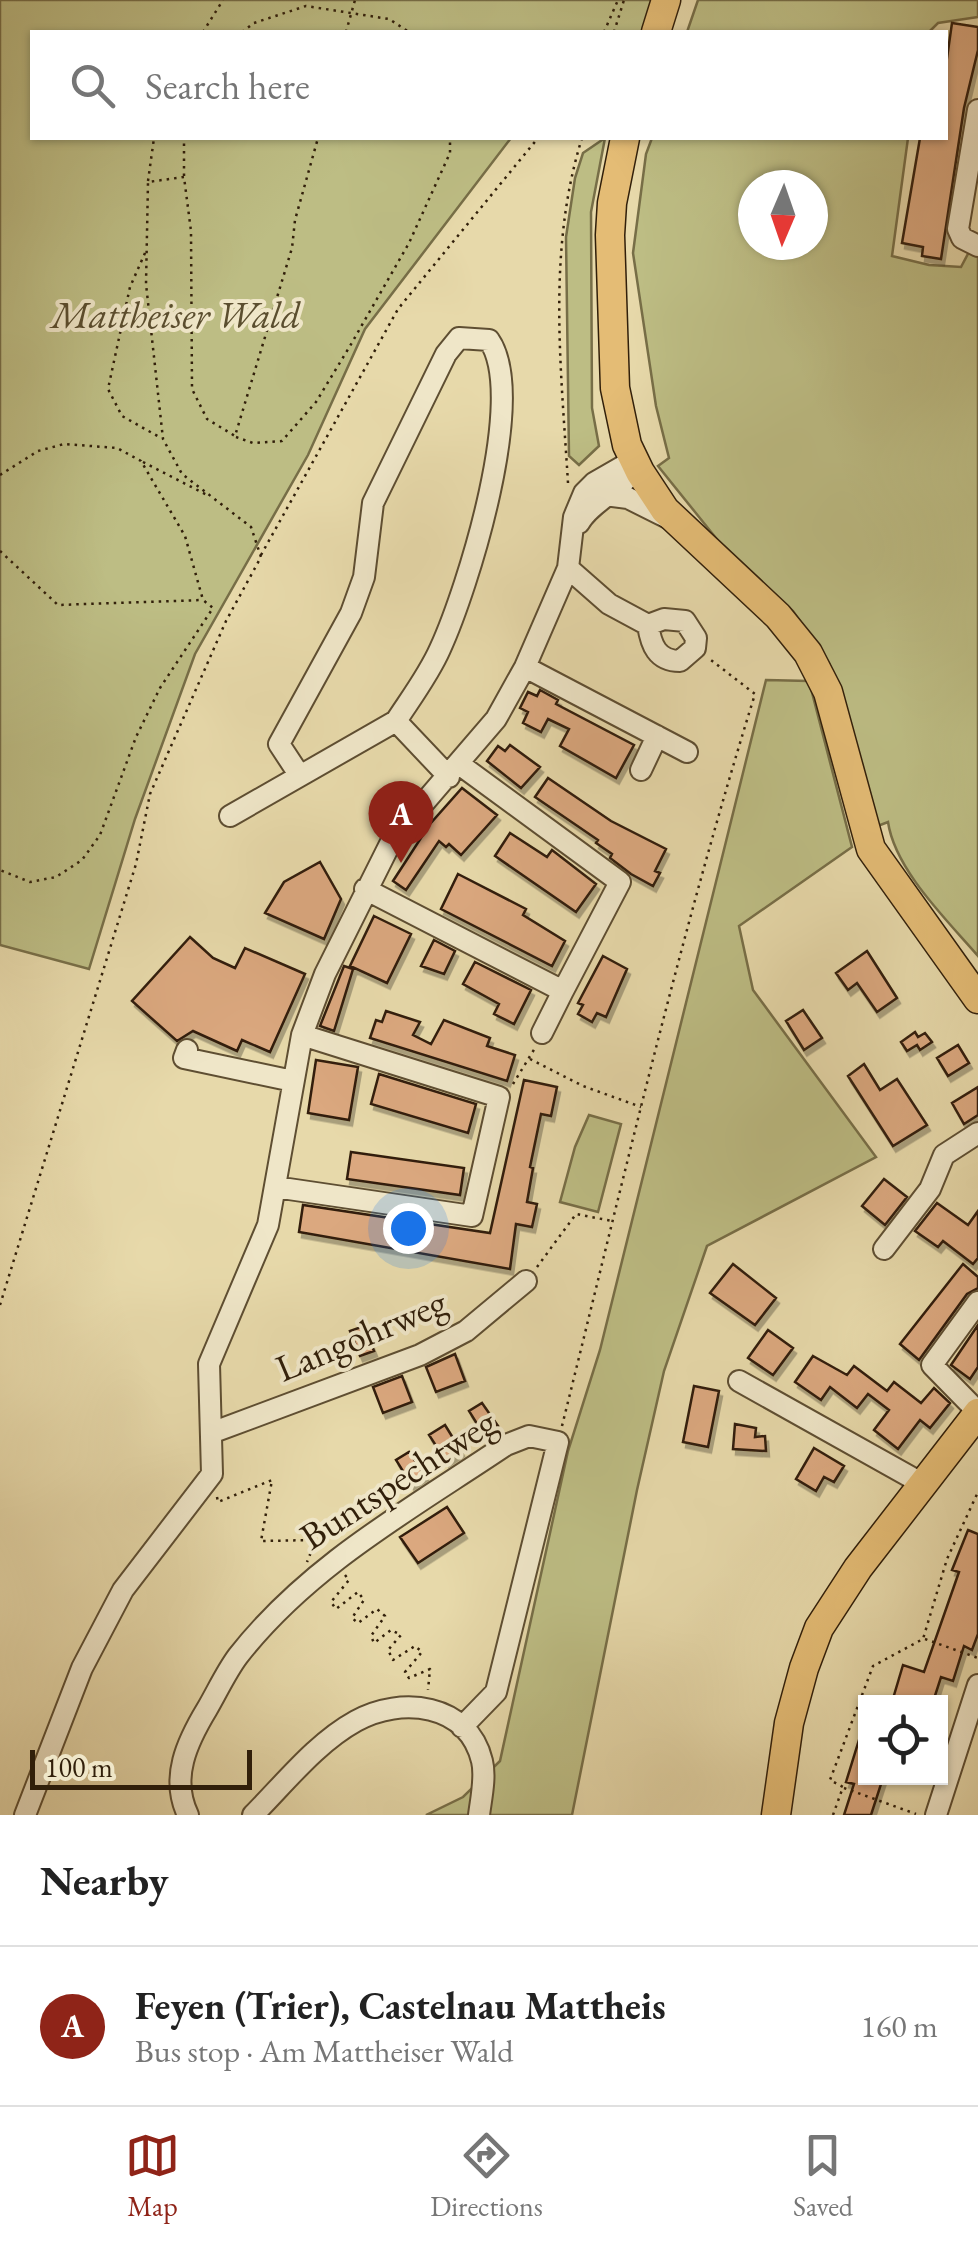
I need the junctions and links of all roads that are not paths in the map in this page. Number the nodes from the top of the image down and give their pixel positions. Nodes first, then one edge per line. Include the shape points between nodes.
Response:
1 (666, 0) edge
2 (657, 30) edge
3 (978, 110) edge
4 (625, 140) edge
5 (978, 246) edge
6 (634, 460) junction
7 (605, 495) junction
8 (676, 522) junction
9 (573, 533) junction
10 (568, 568) junction
11 (648, 624) junction
12 (526, 667) junction
13 (396, 721) junction
14 (657, 736) junction
15 (688, 752) dead end
16 (454, 770) junction
17 (641, 770) dead end
18 (300, 776) junction
19 (230, 816) dead end
20 (365, 889) junction
21 (563, 991) junction
22 (978, 999) edge
23 (542, 1033) dead end
24 (302, 1035) junction
25 (188, 1050) dead end
26 (293, 1081) junction
27 (978, 1132) edge
28 (276, 1187) junction
29 (884, 1249) dead end
30 (526, 1282) road end
31 (978, 1302) edge
32 (738, 1381) dead end
33 (978, 1413) edge
34 (211, 1433) junction
35 (922, 1484) junction
36 (978, 1686) edge
37 (462, 1727) junction
38 (25, 1815) edge
39 (188, 1815) edge
40 (253, 1815) edge
41 (479, 1815) edge
42 (776, 1815) edge
43 (936, 1815) edge

1 - 2 main road
3 - 5 street via 958,229
4 - 6 main road via 612,203 611,274 616,388
6 - 7 street via 629,480
6 - 8 main road
6 - 9 street via 594,483 577,505
7 - 8 street via 628,498
7 - 9 street
8 - 22 main road via 778,616 808,654 828,692 871,849
9 - 10 street
10 - 11 street via 609,604
10 - 12 street
11 - 11 street via 654,648 669,661 695,648 685,621
12 - 14 street
12 - 16 street via 496,719
13 - 16 street
13 - 18 street
13 - 18 street via 438,654 478,537 504,413 503,372 490,340 459,338 446,354 373,503 364,577 280,744
14 - 15 street
14 - 17 street
16 - 20 street via 392,840
16 - 21 street via 620,882
18 - 19 street
20 - 21 street
20 - 24 street
21 - 23 street
24 - 26 street
24 - 28 street via 498,1097 472,1216
25 - 26 street via 184,1058
26 - 28 street
27 - 29 street via 944,1155 930,1190
28 - 34 street via 258,1255 209,1364
30 - 34 street, Langohrweg via 466,1331 420,1355
31 - 33 street via 932,1364
32 - 35 street
33 - 35 main road
34 - 38 street via 212,1474 123,1590 82,1668
35 - 42 main road via 820,1628 789,1724
36 - 43 street
37 - 39 street, Buntspechtweg via 496,1692 558,1442 529,1436 506,1445 308,1581 238,1657 190,1737 178,1796
37 - 40 street via 428,1706 356,1720
37 - 41 street via 484,1765

